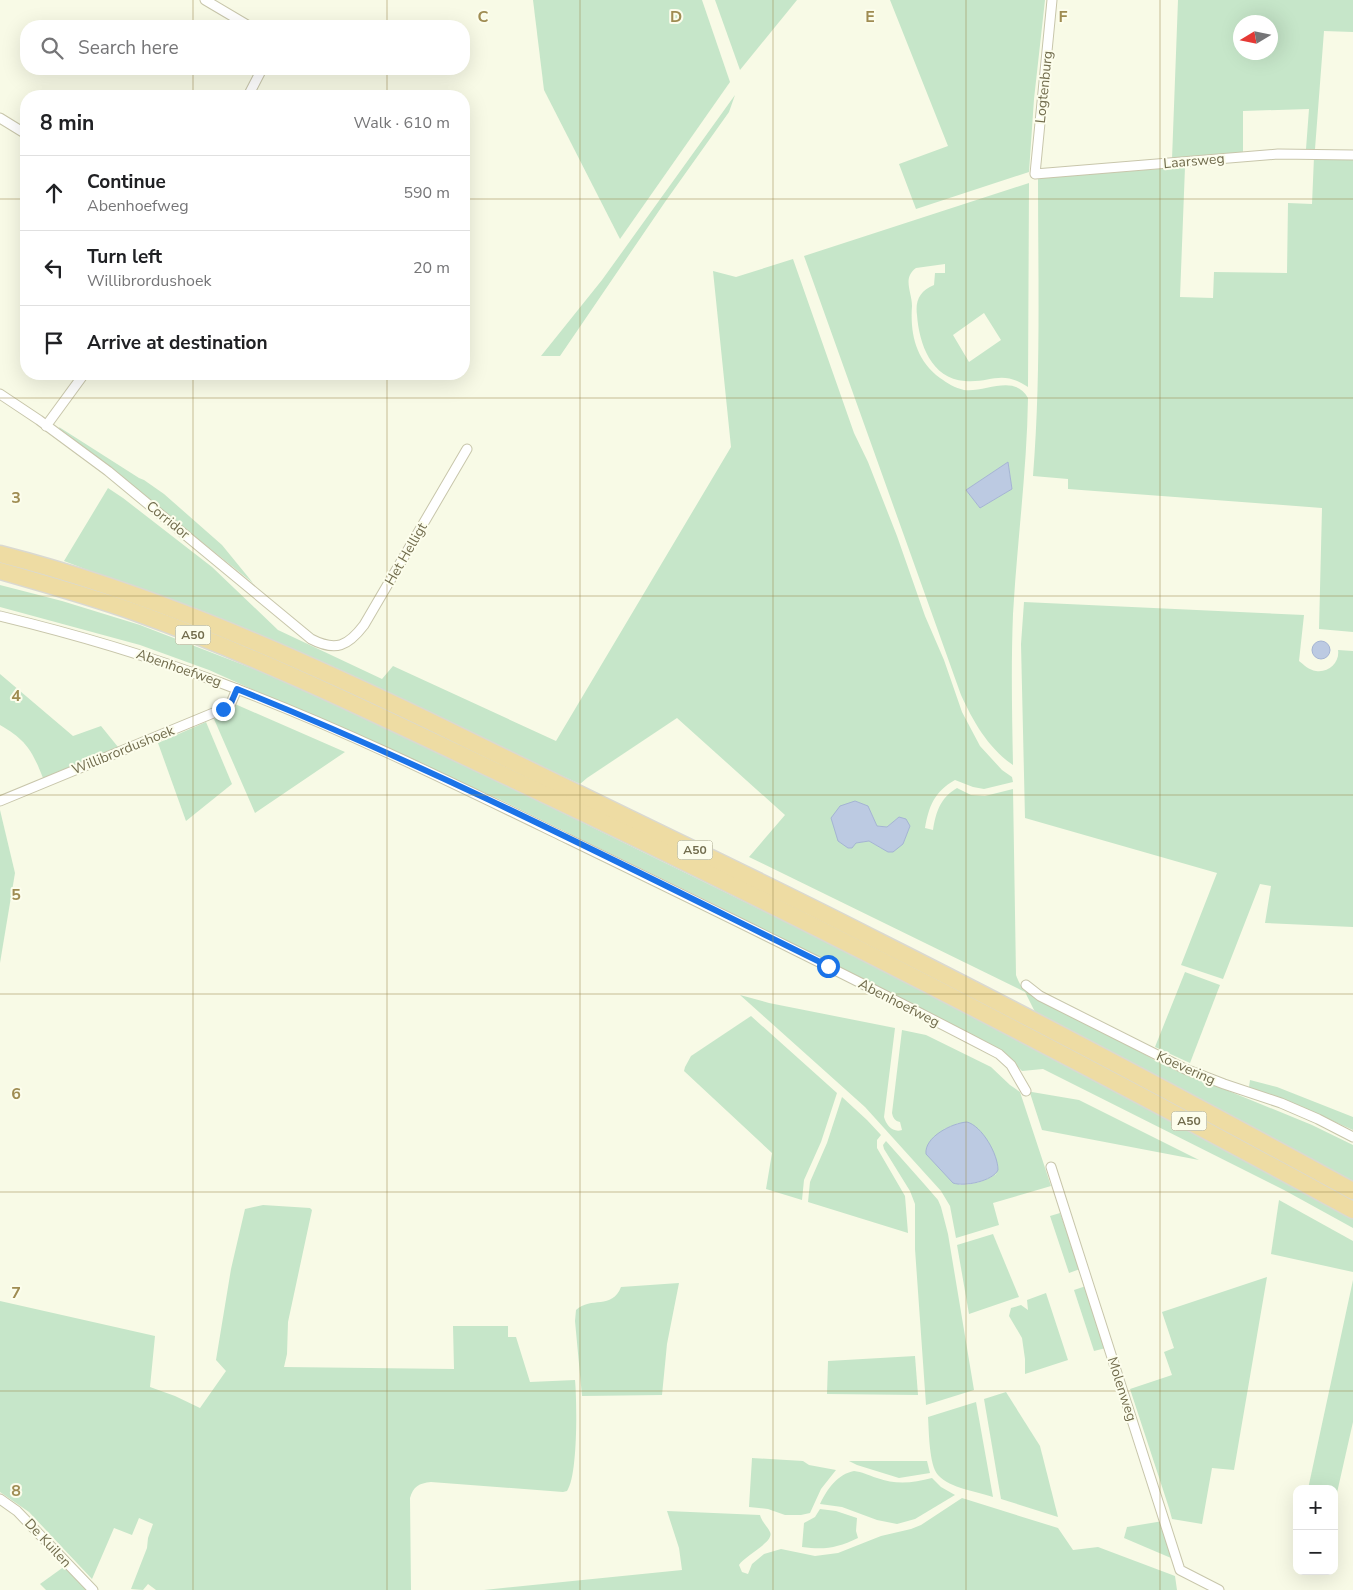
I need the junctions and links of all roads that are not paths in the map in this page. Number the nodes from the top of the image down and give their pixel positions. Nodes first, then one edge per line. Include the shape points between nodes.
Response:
1 (205, 0) edge
2 (1052, 0) edge
3 (239, 20) edge
4 (259, 75) edge
5 (251, 90) edge
6 (0, 118) edge
7 (20, 130) edge
8 (1353, 155) edge
9 (1035, 174) joint
10 (80, 380) edge
11 (0, 394) edge
12 (46, 426) junction
13 (467, 450) dead end
14 (0, 554) edge
15 (0, 571) edge
16 (0, 616) edge
17 (333, 646) joint
18 (237, 689) junction
19 (0, 801) edge
20 (1026, 985) dead end
21 (1026, 1091) dead end
22 (1353, 1137) edge
23 (1051, 1167) dead end
24 (1353, 1191) edge
25 (1353, 1210) edge
26 (0, 1499) edge
27 (93, 1590) edge
28 (1219, 1590) edge

1 - 3 street
2 - 9 street, Logtenburg
4 - 5 street
6 - 7 street
8 - 9 street, Laarsweg via 1278,154
10 - 12 street
11 - 12 street, Corridor
12 - 17 street, Corridor via 108,471 312,639
13 - 17 street, Het Helligt via 364,625 356,636
14 - 24 highway, A50 via 83,577 184,612 370,693 880,941 1190,1102
15 - 25 highway, A50 via 139,614 239,653 638,838 1000,1021
16 - 18 street, Abenhoefweg via 152,658
18 - 19 street, Willibrordushoek via 231,703 223,709
18 - 21 street, Abenhoefweg via 392,755 828,966 999,1054 1011,1065
20 - 22 street, Koevering via 1040,996 1186,1069 1281,1103
23 - 28 street, Molenweg via 1180,1570
26 - 27 street, De Kuilen via 18,1511

